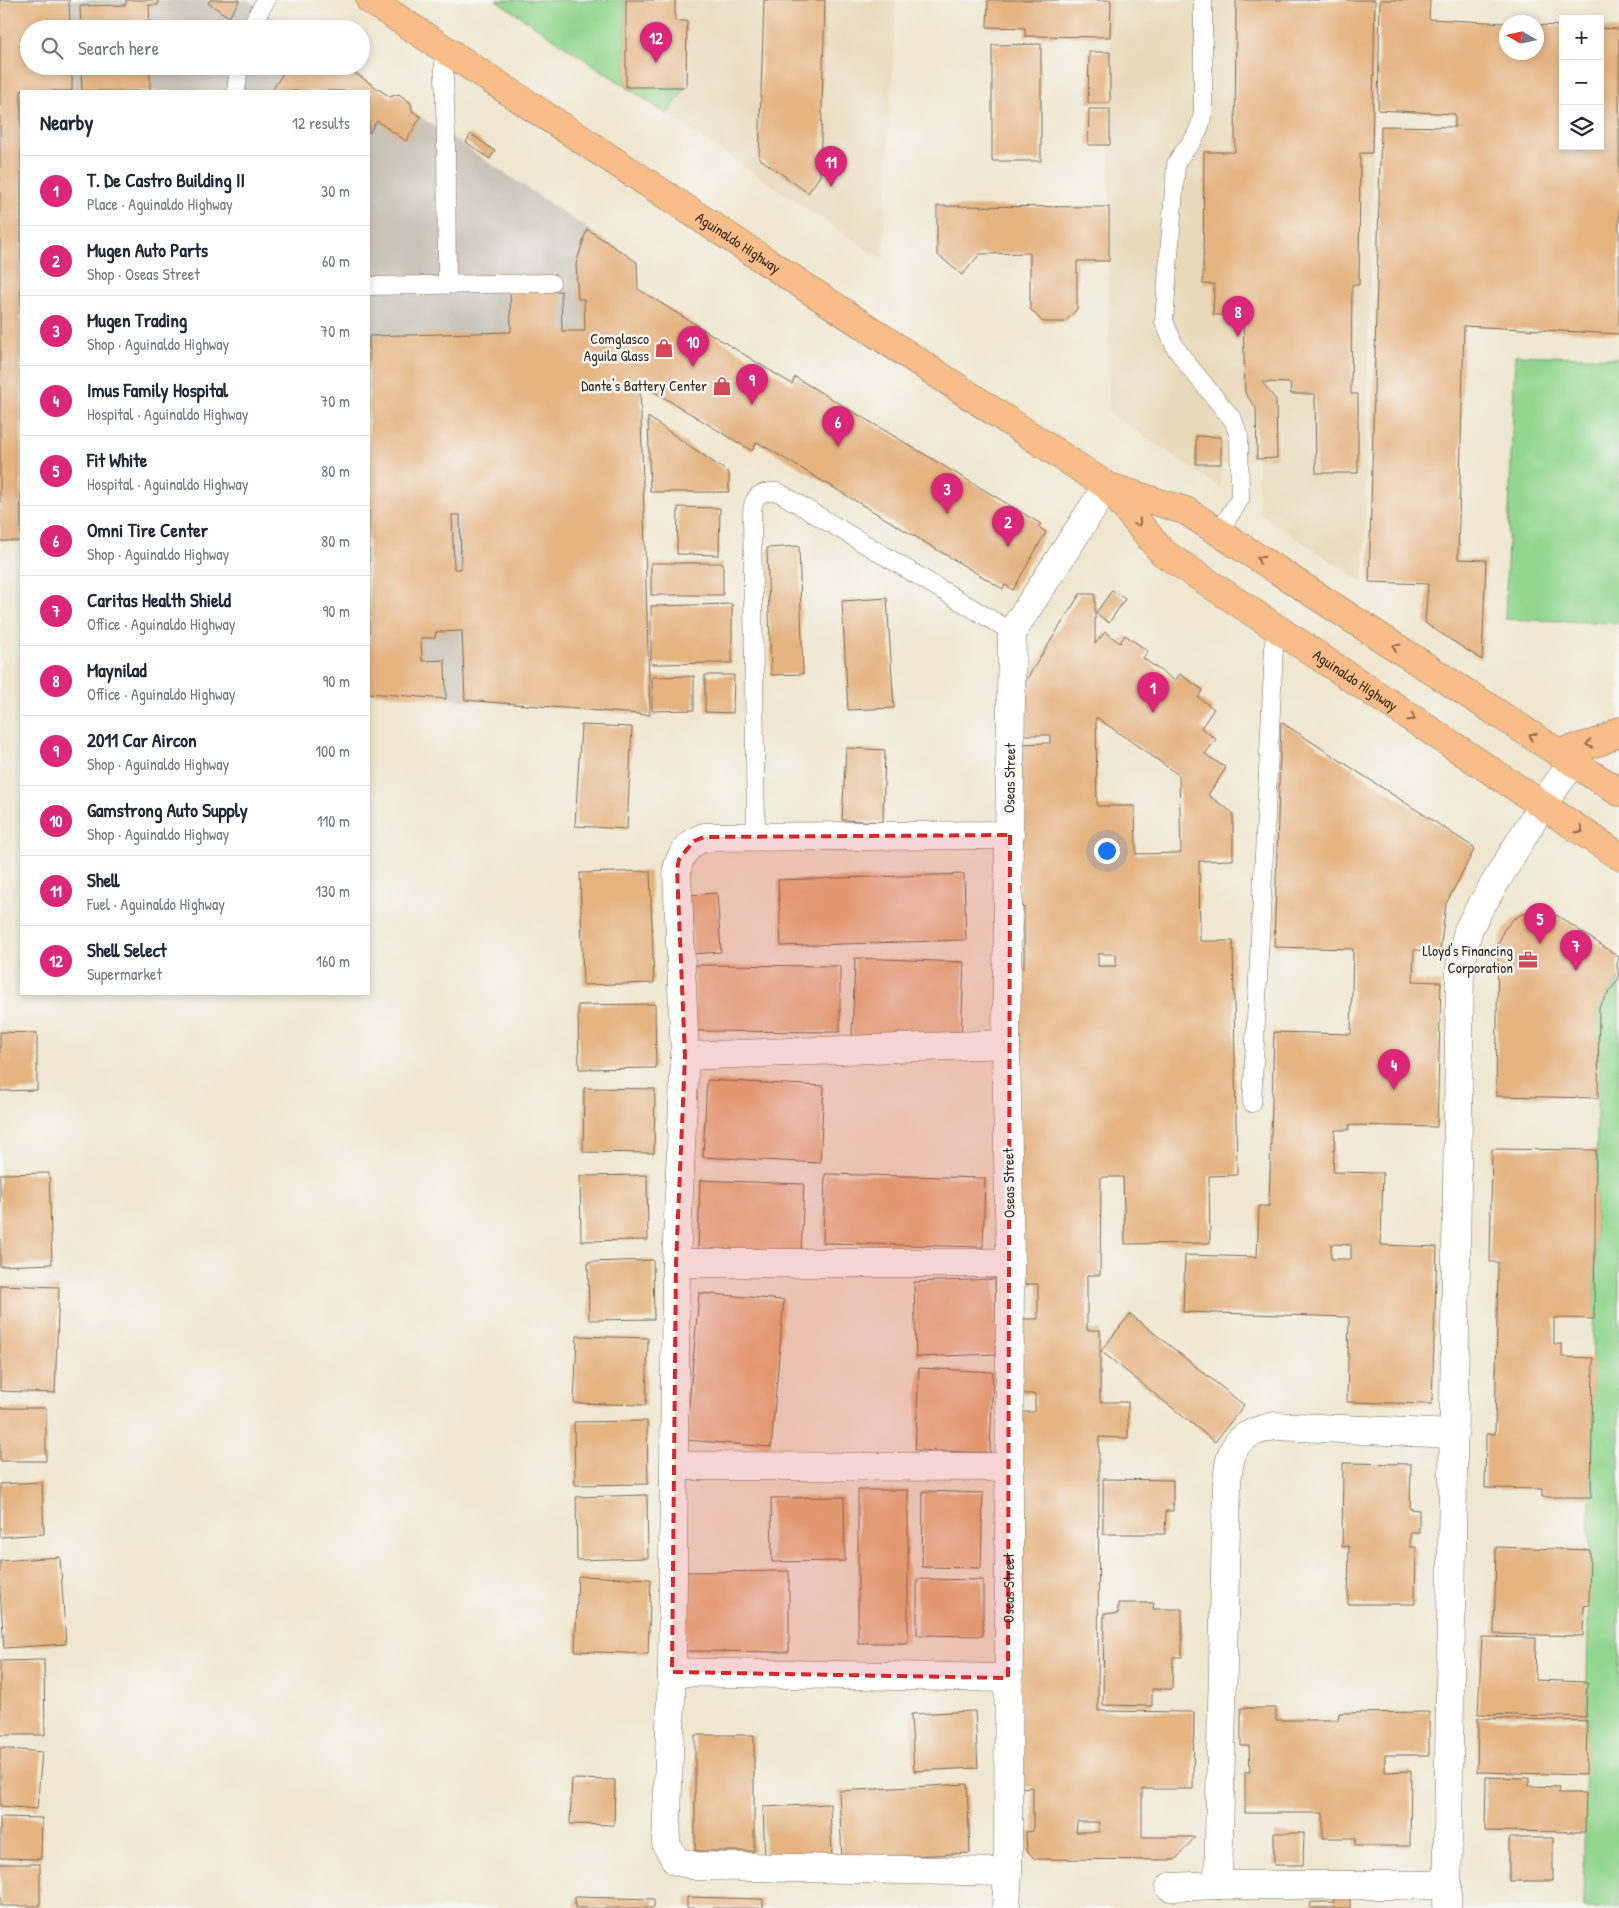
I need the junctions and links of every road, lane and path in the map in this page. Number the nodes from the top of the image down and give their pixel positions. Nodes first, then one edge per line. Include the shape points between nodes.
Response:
1 (266, 0) edge
2 (370, 0) edge
3 (1203, 0) edge
4 (254, 20) edge
5 (442, 48) junction
6 (238, 75) edge
7 (236, 90) edge
8 (551, 283) dead end
9 (447, 285) junction
10 (370, 286) edge
11 (1107, 486) junction
12 (1219, 532) junction
13 (1275, 628) junction
14 (1012, 632) junction
15 (1619, 731) edge
16 (1565, 758) junction
17 (1619, 792) edge
18 (1542, 805) junction
19 (1010, 835) junction
20 (756, 836) junction
21 (1619, 856) edge
22 (1006, 1044) junction
23 (685, 1056) junction
24 (1252, 1103) dead end
25 (676, 1263) junction
26 (1010, 1263) junction
27 (1454, 1434) junction
28 (675, 1466) junction
29 (1010, 1466) junction
30 (672, 1672) junction
31 (1008, 1678) junction
32 (1008, 1872) junction
33 (1218, 1885) junction
34 (1170, 1887) dead end
35 (1447, 1896) edge
36 (1006, 1908) edge

1 - 4 lane
2 - 5 highway, Aguinaldo Highway
3 - 12 lane via 1203,113 1200,129 1176,164 1164,321 1175,347 1233,420 1239,436 1240,499
5 - 9 lane
5 - 11 highway, Aguinaldo Highway
6 - 7 lane
8 - 9 lane
9 - 10 lane
11 - 12 highway, Aguinaldo Highway via 1186,511
11 -> 13 highway, Aguinaldo Highway via 1162,552
11 - 14 street
16 -> 12 highway, Aguinaldo Highway
13 -> 18 highway, Aguinaldo Highway
13 - 24 lane
14 - 19 street, Oseas Street
14 - 20 lane via 778,492 758,495 752,513
15 -> 16 highway
16 - 17 highway, Aguinaldo Highway
16 - 18 street
18 -> 21 highway, Aguinaldo Highway
18 - 27 street via 1468,930 1460,968
19 - 20 street
19 - 22 street, Oseas Street
20 - 23 street via 704,837 694,841 679,859
22 - 23 street
22 - 26 street, Oseas Street
23 - 25 street
25 - 26 street
25 - 28 street
26 - 29 street, Oseas Street
27 - 33 street via 1274,1426 1253,1431 1237,1443 1229,1461 1226,1483
27 - 35 street
28 - 29 street
28 - 30 street
29 - 31 street, Oseas Street
30 - 31 street
30 - 32 street via 666,1844 676,1861 696,1866
31 - 32 street, Oseas Street
32 - 36 street, Oseas Street
33 - 34 street
33 - 35 street

